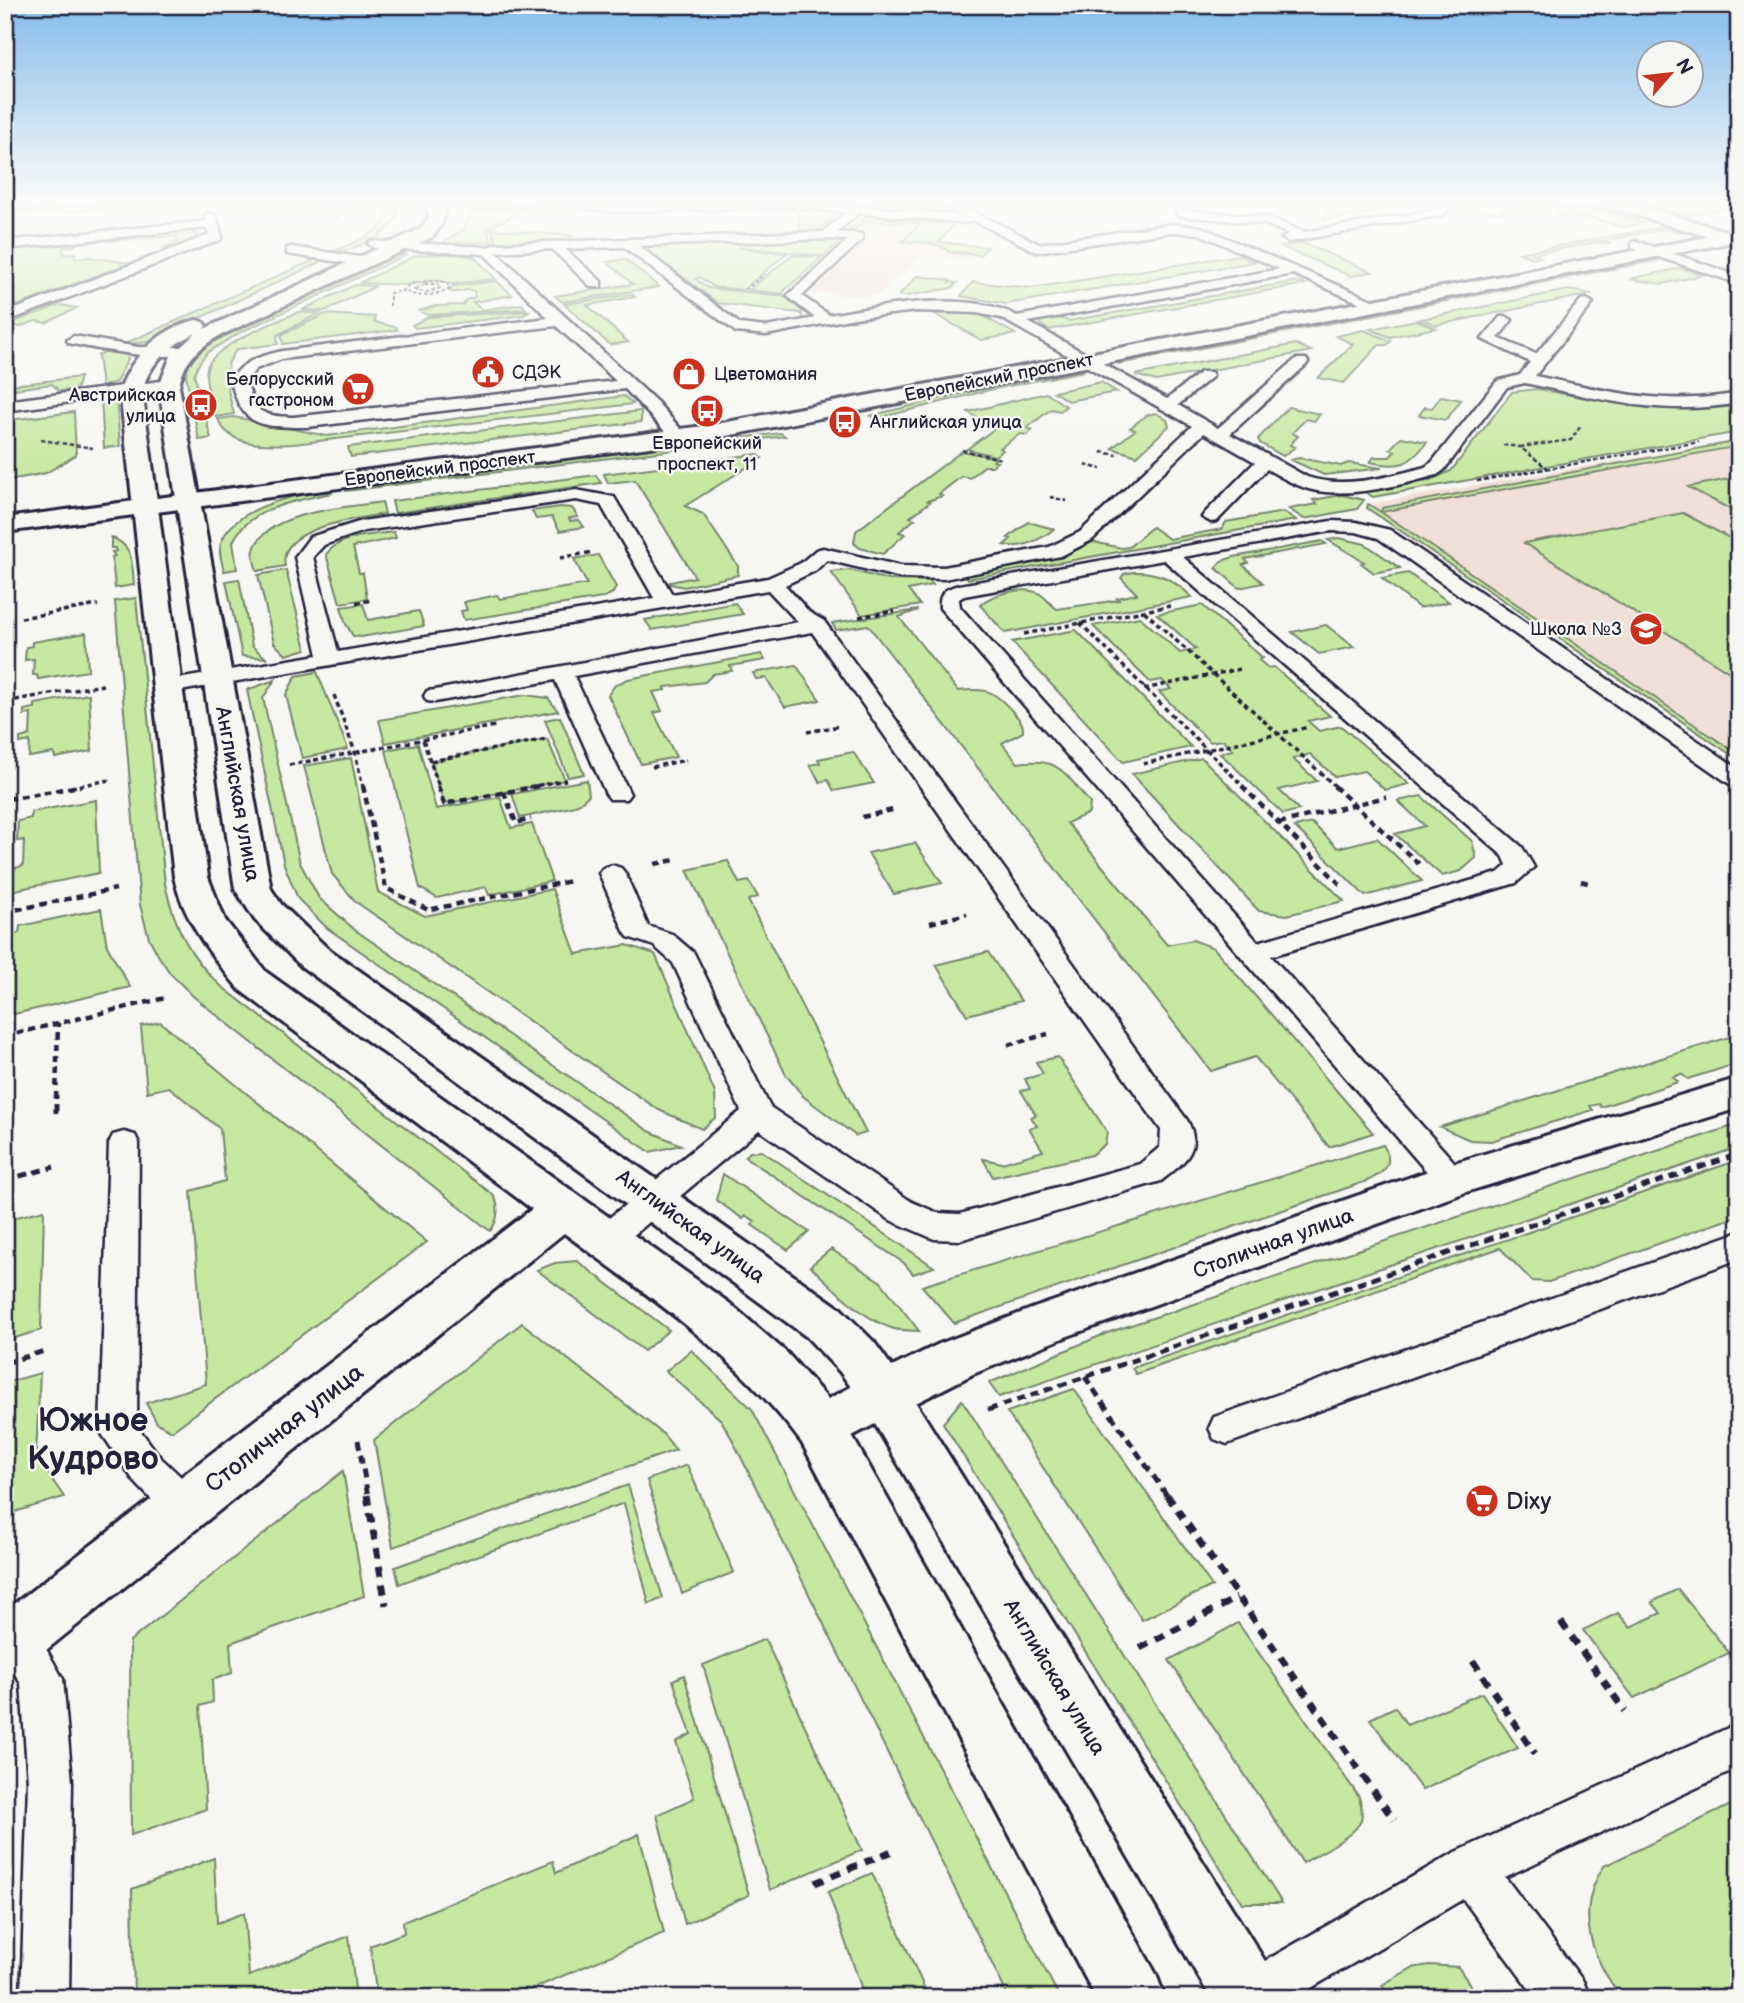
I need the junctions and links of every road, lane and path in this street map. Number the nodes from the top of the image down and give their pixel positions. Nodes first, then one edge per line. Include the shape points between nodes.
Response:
1 (69, 293) edge
2 (268, 293) edge
3 (290, 293) edge
4 (390, 293) edge
5 (410, 293) edge
6 (435, 293) edge
7 (531, 293) edge
8 (692, 293) edge
9 (797, 293) edge
10 (1164, 293) edge
11 (1350, 293) edge
12 (1408, 293) edge
13 (1368, 301) junction
14 (1586, 303) dead end
15 (390, 306) dead end
16 (5, 318) edge
17 (827, 320) junction
18 (1016, 320) junction
19 (1504, 320) dead end
20 (559, 321) junction
21 (74, 340) dead end
22 (151, 351) junction
23 (182, 351) junction
24 (1080, 356) junction
25 (1539, 361) junction
26 (1301, 362) dead end
27 (1206, 375) dead end
28 (1525, 379) junction
29 (628, 384) junction
30 (169, 386) junction
31 (131, 390) junction
32 (1739, 398) edge
33 (1169, 405) junction
34 (5, 406) edge
35 (1204, 424) junction
36 (1581, 426) dead end
37 (674, 431) junction
38 (1221, 435) junction
39 (1461, 436) junction
40 (36, 440) dead end
41 (1703, 441) dead end
42 (1520, 447) junction
43 (93, 449) dead end
44 (962, 450) dead end
45 (1101, 452) dead end
46 (1117, 455) dead end
47 (1001, 459) dead end
48 (1265, 461) junction
49 (1085, 466) dead end
50 (1097, 468) dead end
51 (1548, 469) junction
52 (1469, 483) dead end
53 (166, 497) junction
54 (1050, 497) dead end
55 (1067, 501) dead end
56 (5, 512) edge
57 (1211, 517) dead end
58 (5, 525) edge
59 (599, 551) dead end
60 (1168, 554) junction
61 (560, 558) dead end
62 (951, 582) junction
63 (773, 583) junction
64 (666, 601) junction
65 (98, 605) dead end
66 (1171, 606) dead end
67 (895, 611) dead end
68 (1144, 611) junction
69 (21, 618) dead end
70 (856, 618) dead end
71 (1080, 623) junction
72 (817, 625) junction
73 (1016, 636) dead end
74 (328, 658) junction
75 (1246, 667) dead end
76 (562, 673) junction
77 (1213, 674) junction
78 (217, 678) junction
79 (103, 685) dead end
80 (168, 687) junction
81 (1144, 689) junction
82 (333, 694) dead end
83 (435, 696) dead end
84 (15, 700) dead end
85 (500, 725) dead end
86 (841, 726) dead end
87 (1312, 727) dead end
88 (807, 732) dead end
89 (1278, 734) junction
90 (547, 739) dead end
91 (423, 740) junction
92 (1206, 750) junction
93 (355, 752) junction
94 (686, 760) dead end
95 (431, 761) junction
96 (289, 765) dead end
97 (1134, 766) dead end
98 (649, 767) dead end
99 (575, 778) dead end
100 (110, 780) dead end
101 (1739, 780) edge
102 (504, 792) junction
103 (618, 794) dead end
104 (1391, 796) dead end
105 (8, 799) dead end
106 (1354, 805) junction
107 (897, 809) dead end
108 (862, 817) dead end
109 (531, 820) dead end
110 (1278, 823) junction
111 (675, 860) dead end
112 (1423, 868) dead end
113 (612, 873) junction
114 (1581, 881) dead end
115 (1591, 884) dead end
116 (116, 889) dead end
117 (1345, 889) dead end
118 (5, 912) edge
119 (968, 914) dead end
120 (930, 923) dead end
121 (1253, 952) junction
122 (165, 998) dead end
123 (58, 1024) junction
124 (1048, 1034) dead end
125 (5, 1036) edge
126 (1007, 1045) dead end
127 (1739, 1093) edge
128 (56, 1113) dead end
129 (758, 1114) junction
130 (124, 1143) dead end
131 (1739, 1154) edge
132 (54, 1167) dead end
133 (5, 1180) edge
134 (1452, 1180) junction
135 (655, 1199) junction
136 (563, 1209) junction
137 (605, 1240) junction
138 (1739, 1245) edge
139 (48, 1350) dead end
140 (5, 1363) edge
141 (1085, 1377) junction
142 (884, 1395) junction
143 (988, 1410) dead end
144 (820, 1427) junction
145 (1227, 1428) dead end
146 (357, 1435) dead end
147 (184, 1506) junction
148 (1237, 1598) junction
149 (386, 1605) dead end
150 (1561, 1622) dead end
151 (11, 1643) edge
152 (1140, 1648) dead end
153 (1473, 1661) dead end
154 (1625, 1711) dead end
155 (1739, 1745) edge
156 (1535, 1754) dead end
157 (1394, 1820) dead end
158 (892, 1851) dead end
159 (1470, 1870) junction
160 (815, 1883) dead end
161 (45, 1998) edge
162 (1132, 1998) edge
163 (1248, 1998) edge
164 (1566, 1998) edge

1 - 16 lane
2 - 22 street
3 - 23 street
4 - 15 path
5 - 6 path
7 - 20 lane
8 - 17 lane via 736,328 766,331
9 - 17 lane via 794,296
10 - 18 lane
11 - 13 lane
12 - 13 street, Европейский проспект
13 - 24 street, Европейский проспект
14 - 25 lane
17 - 18 lane via 927,305 992,311
18 - 24 lane
19 - 25 lane via 1489,340
20 - 29 lane
20 - 29 lane via 282,355 251,365 239,380 250,411 278,421 308,422
21 - 22 lane
22 - 23 lane
22 - 31 street
23 - 30 street
24 - 33 lane
24 - 37 street, Европейский проспект
25 - 28 lane
26 - 38 lane
27 - 33 lane
28 - 32 lane via 1673,405
28 - 39 lane via 1502,384
29 - 37 lane
30 - 31 lane
30 - 53 street
31 - 34 lane
31 - 53 street
33 - 35 lane
35 - 38 lane
35 - 62 lane via 1086,536 1054,552
36 - 42 path via 1571,440
37 - 53 street, Европейский проспект
38 - 48 lane
39 - 42 path
39 - 48 lane via 1431,471 1341,488 1301,481
40 - 43 path
41 - 51 path
42 - 51 path
44 - 47 path
45 - 46 path
48 - 57 lane
49 - 50 path
51 - 52 path
53 - 56 street, Европейский проспект
53 - 58 street, Европейский проспект
53 - 78 street, Английская улица
53 - 80 street
54 - 55 path
59 - 61 path
60 - 62 lane
60 - 101 lane via 1331,526 1384,534
60 - 121 lane via 1513,852 1521,867 1507,877
62 - 63 lane via 823,554 808,567
62 - 121 lane via 950,608
63 - 64 lane
63 - 72 lane
64 - 74 lane
64 - 74 lane via 608,501 601,498 576,495 362,526 317,541 304,557
65 - 69 path
66 - 68 path
67 - 70 path
68 - 71 path
68 - 77 path
71 - 73 path
71 - 81 path
72 - 76 lane
72 - 129 lane via 1176,1128 1176,1152 1150,1174 960,1227 934,1226 901,1211
74 - 78 lane
75 - 77 path
76 - 83 lane
76 - 103 lane
77 - 81 path
77 - 89 path
78 - 80 lane
78 - 135 street, Английская улица via 253,889 268,912 314,957
79 - 84 path
80 - 136 street via 195,901 227,951 253,981
81 - 92 path
82 - 93 path
85 - 91 path
86 - 88 path
87 - 89 path
89 - 92 path
89 - 106 path
90 - 95 path
91 - 93 path
91 - 95 path
92 - 97 path
92 - 110 path
93 - 96 path
93 - 113 path via 386,888 428,911
94 - 98 path
95 - 102 path via 444,804
99 - 102 path
100 - 105 path
102 - 109 path via 516,822
104 - 106 path
106 - 110 path
106 - 112 path
107 - 108 path
110 - 117 path
111 - 113 path
113 - 129 lane via 637,931 663,940 684,959
114 - 115 path
116 - 118 path
119 - 120 path
121 - 134 lane
122 - 123 path
123 - 125 path
123 - 128 path
124 - 126 path
127 - 134 street, Столичная улица
129 - 135 lane
130 - 147 lane via 118,1431
131 - 141 path
132 - 133 path
134 - 142 street, Столичная улица via 1051,1322 956,1359
135 - 137 lane
135 - 142 street, Английская улица via 824,1323 857,1357
136 - 137 street
136 - 147 street, Столичная улица
137 - 144 street via 759,1355 792,1388
138 - 145 lane
139 - 140 path
141 - 143 path
141 - 148 path
142 - 144 street, Столичная улица
142 - 163 street, Английская улица
144 - 162 street
146 - 149 path
147 - 151 street, Столичная улица
148 - 152 path
148 - 157 path
150 - 154 path
151 - 161 lane via 42,1679 50,1783
153 - 156 path
155 - 159 lane
158 - 160 path
159 - 163 lane
159 - 164 lane

